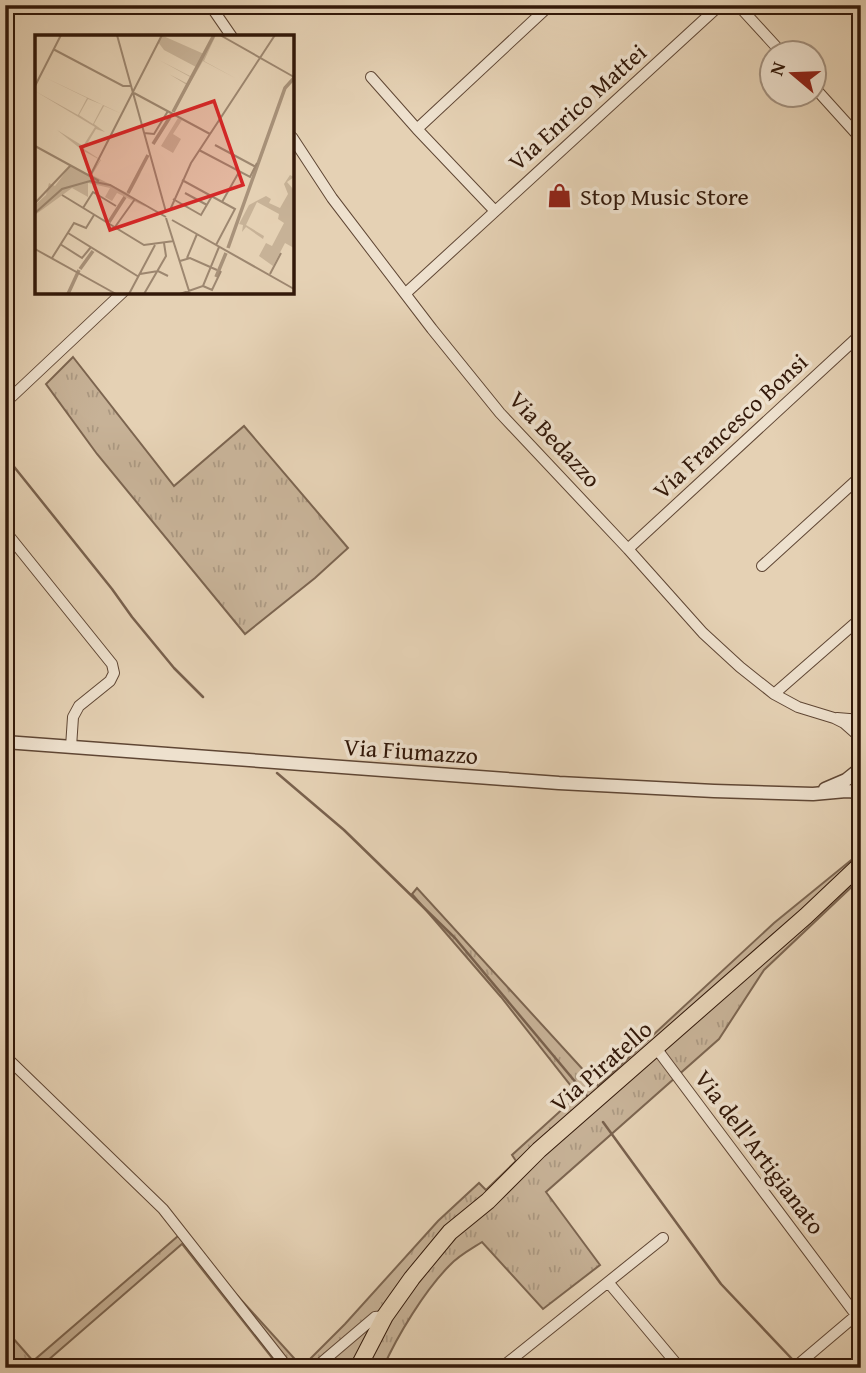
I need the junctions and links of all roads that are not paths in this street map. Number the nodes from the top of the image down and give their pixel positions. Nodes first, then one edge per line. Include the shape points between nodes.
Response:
1 (210, 5) edge
2 (550, 5) edge
3 (720, 5) edge
4 (738, 5) edge
5 (231, 35) edge
6 (768, 38) edge
7 (371, 77) dead end
8 (828, 103) edge
9 (417, 129) junction
10 (861, 139) edge
11 (294, 141) edge
12 (495, 211) junction
13 (406, 293) junction
14 (121, 294) edge
15 (861, 334) edge
16 (5, 403) edge
17 (861, 475) edge
18 (5, 531) edge
19 (628, 549) junction
20 (762, 566) dead end
21 (861, 618) edge
22 (774, 694) junction
23 (834, 718) junction
24 (861, 720) edge
25 (861, 738) edge
26 (5, 742) edge
27 (71, 747) junction
28 (861, 768) edge
29 (861, 792) edge
30 (813, 794) junction
31 (861, 864) edge
32 (656, 1048) junction
33 (5, 1056) edge
34 (663, 1238) dead end
35 (608, 1282) junction
36 (859, 1313) edge
37 (385, 1316) junction
38 (288, 1368) edge
39 (315, 1368) edge
40 (358, 1368) edge
41 (502, 1368) edge
42 (680, 1368) edge
43 (793, 1368) edge

1 - 5 street
2 - 9 street
3 - 12 street, Via Enrico Mattei
4 - 6 street
7 - 9 street
8 - 10 street
9 - 12 street
11 - 13 street, Via Bedazzo
12 - 13 street, Via Enrico Mattei
13 - 19 street, Via Bedazzo via 500,413
14 - 16 street
15 - 19 street, Via Francesco Bonsi
17 - 20 street
18 - 27 street via 112,664 110,681 75,711
19 - 22 street, Via Bedazzo via 703,633
21 - 22 street
22 - 23 street, Via Bedazzo via 798,708
23 - 24 street, Via Bedazzo
23 - 25 street, Via Bedazzo
26 - 27 street, Via Fiumazzo
27 - 30 street, Via Fiumazzo via 559,783
28 - 30 street, Via Fiumazzo
29 - 30 street, Via Fiumazzo
31 - 32 main road, Via Piratello
32 - 36 street, Via dell'Artigianato
32 - 37 main road, Via Piratello via 450,1233
33 - 38 street via 163,1209
34 - 35 street
35 - 41 street
35 - 42 street
36 - 43 street
37 - 39 street, Via Piratello via 375,1317
37 - 40 main road, Via Piratello

